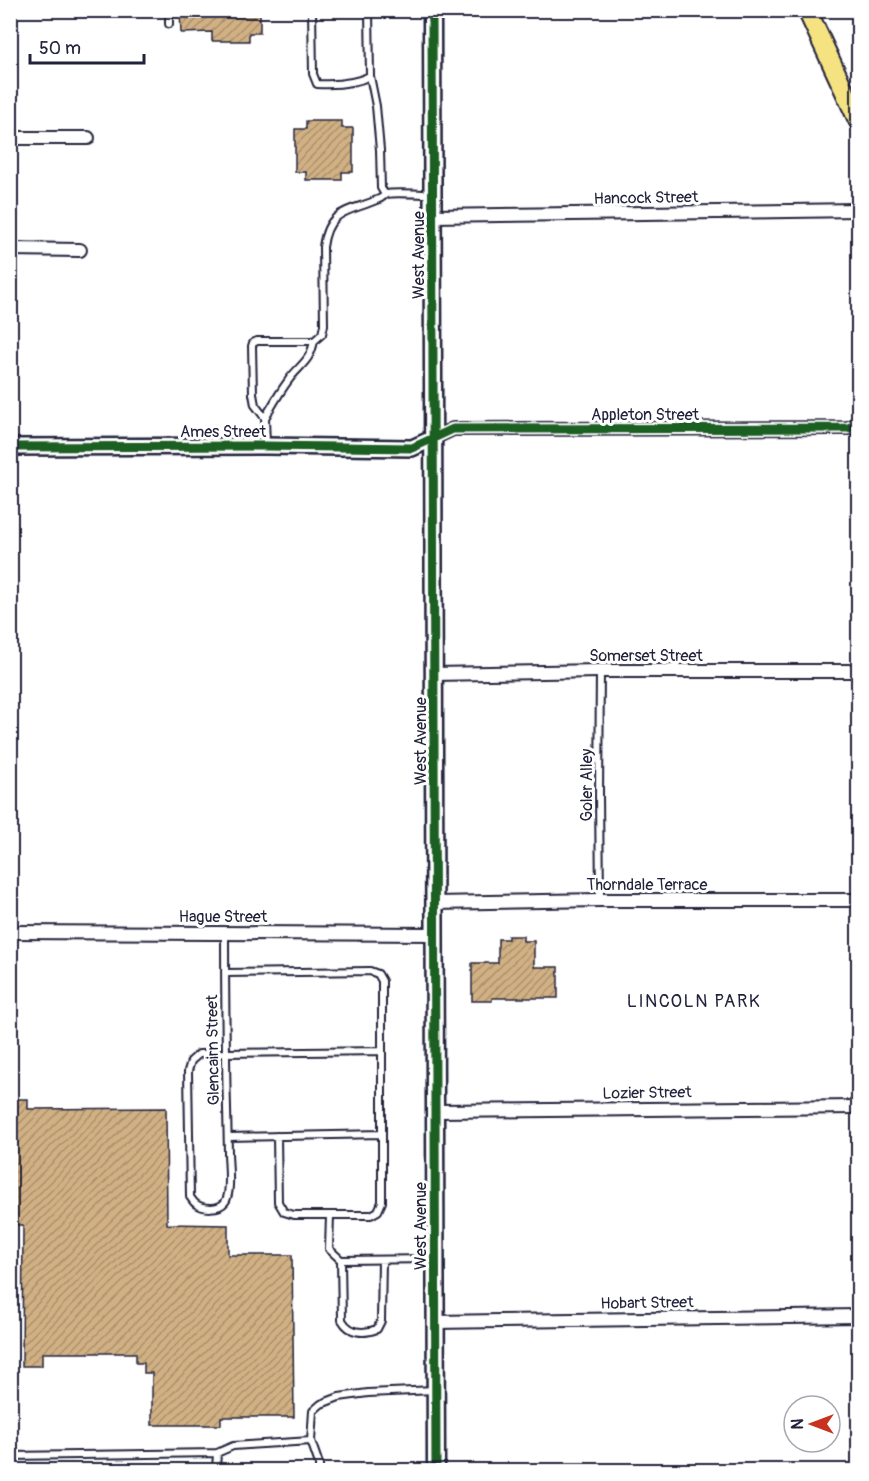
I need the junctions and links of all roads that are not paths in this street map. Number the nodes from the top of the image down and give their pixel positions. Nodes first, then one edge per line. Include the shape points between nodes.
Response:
1 (169, 10) edge
2 (312, 10) edge
3 (369, 10) edge
4 (432, 10) edge
5 (807, 10) edge
6 (169, 24) dead end
7 (370, 76) junction
8 (855, 104) edge
9 (858, 120) edge
10 (10, 138) edge
11 (88, 138) dead end
12 (387, 194) junction
13 (433, 194) junction
14 (858, 210) edge
15 (433, 216) junction
16 (10, 249) edge
17 (80, 250) dead end
18 (314, 341) junction
19 (265, 418) junction
20 (858, 424) edge
21 (434, 438) junction
22 (266, 446) junction
23 (10, 447) edge
24 (600, 671) junction
25 (858, 671) edge
26 (435, 674) junction
27 (600, 900) junction
28 (858, 900) edge
29 (435, 903) junction
30 (10, 932) edge
31 (225, 933) junction
32 (435, 934) junction
33 (225, 973) junction
34 (382, 1051) junction
35 (225, 1053) junction
36 (858, 1107) edge
37 (435, 1111) junction
38 (382, 1134) junction
39 (277, 1136) junction
40 (228, 1137) junction
41 (330, 1215) junction
42 (435, 1259) junction
43 (341, 1260) junction
44 (382, 1260) junction
45 (858, 1316) edge
46 (435, 1322) junction
47 (436, 1390) junction
48 (311, 1441) junction
49 (217, 1453) junction
50 (10, 1456) edge
51 (216, 1470) edge
52 (319, 1470) edge
53 (436, 1470) edge

1 - 6 lane
2 - 7 lane via 313,74 317,84 335,85
3 - 7 lane
4 - 13 main road, West Avenue
5 - 8 main road
7 - 12 lane via 376,106 381,188
8 - 9 main road
10 - 11 street
12 - 13 lane
12 - 18 lane via 339,214 330,222 323,247 323,331
13 - 15 main road, West Avenue
14 - 15 street, Hancock Street
15 - 21 main road, West Avenue
16 - 17 street
18 - 19 lane via 312,352
18 - 19 lane via 253,343 253,394 255,405
19 - 22 lane
20 - 21 street, Appleton Street via 848,428 453,429
21 - 22 street, Ames Street via 411,448
21 - 26 main road, West Avenue
22 - 23 street, Ames Street
24 - 25 street, Somerset Street
24 - 26 street, Somerset Street
24 - 27 lane, Goler Alley
26 - 29 main road, West Avenue
27 - 28 street, Thorndale Terrace
27 - 29 street, Thorndale Terrace
29 - 32 main road, West Avenue
30 - 31 street, Hague Street
31 - 32 street, Hague Street
31 - 33 lane, Glencairn Street
32 - 37 main road, West Avenue
33 - 34 lane via 378,974 382,981
33 - 35 lane, Glencairn Street
34 - 35 lane
34 - 38 lane
35 - 40 lane, Glencairn Street
35 - 40 lane, Glencairn Street via 199,1054 188,1071 190,1197 204,1208 217,1208 225,1203
36 - 37 street, Lozier Street
37 - 42 main road, West Avenue
38 - 39 lane
38 - 41 lane via 382,1202 378,1211 371,1215
39 - 40 lane
39 - 41 lane via 278,1202 284,1212
41 - 43 lane via 329,1249
42 - 44 lane
42 - 46 main road, West Avenue
43 - 44 lane
43 - 44 lane via 342,1320 351,1331 371,1331 381,1321
45 - 46 street, Hobart Street
46 - 47 main road, West Avenue
47 - 48 lane via 339,1397 321,1404 313,1411
47 - 53 main road, West Avenue
48 - 49 lane via 233,1446
48 - 52 lane
49 - 50 lane
49 - 51 lane

